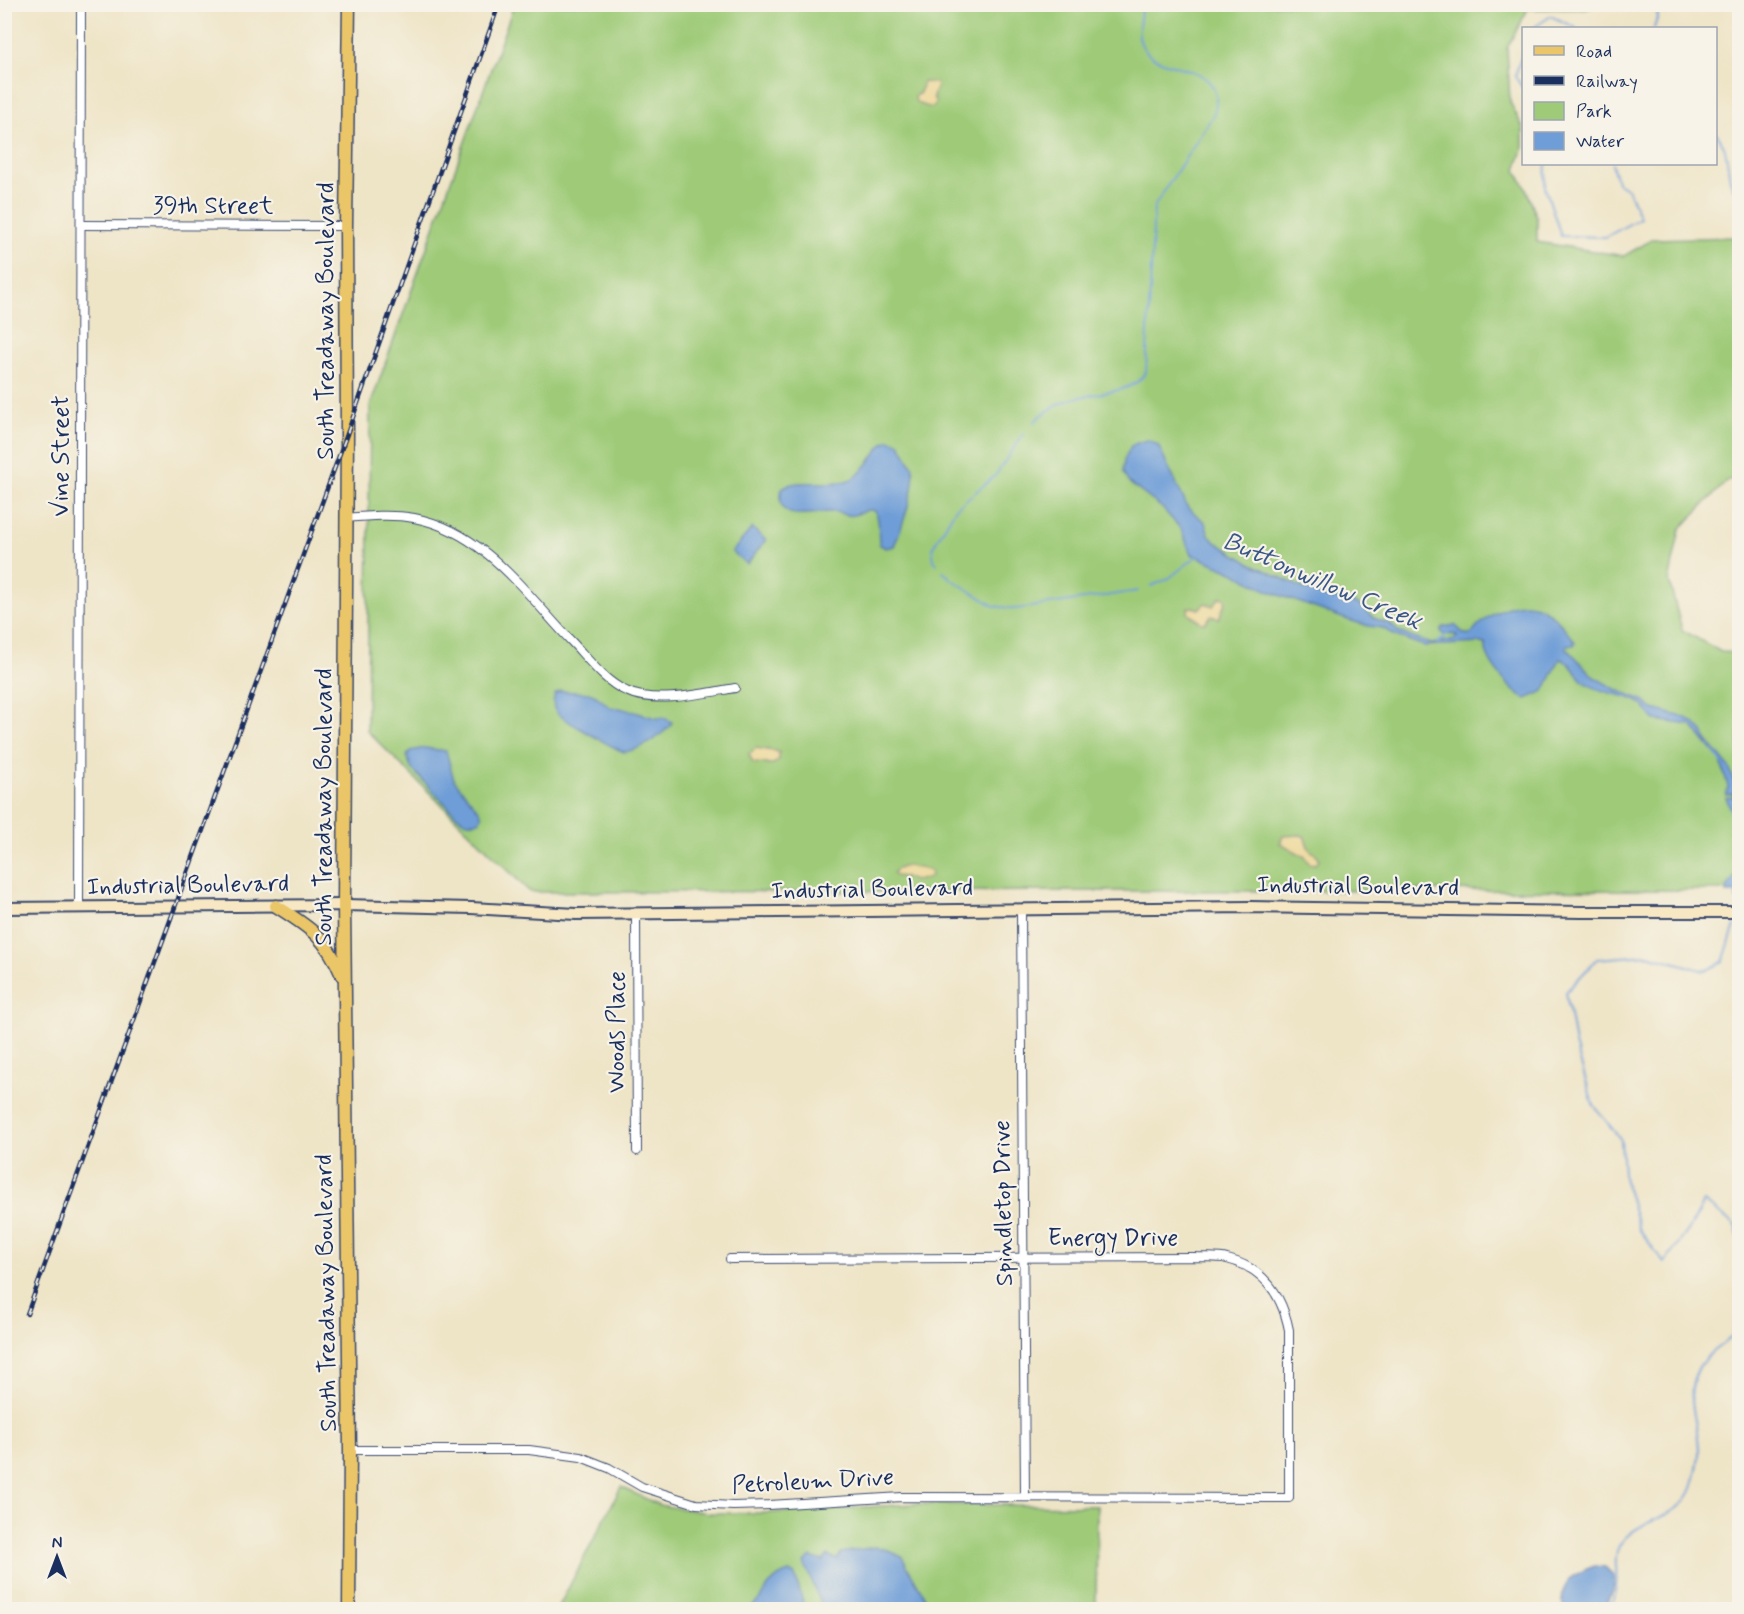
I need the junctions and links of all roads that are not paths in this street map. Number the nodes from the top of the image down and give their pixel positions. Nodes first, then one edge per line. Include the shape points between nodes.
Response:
1 (81, 4) edge
2 (349, 4) edge
3 (81, 225) junction
4 (346, 226) junction
5 (346, 518) junction
6 (735, 688) dead end
7 (344, 905) junction
8 (276, 906) junction
9 (4, 908) edge
10 (79, 908) junction
11 (1022, 909) junction
12 (1740, 912) edge
13 (636, 914) junction
14 (345, 981) junction
15 (637, 1151) dead end
16 (1024, 1258) junction
17 (730, 1259) dead end
18 (350, 1450) junction
19 (1025, 1497) junction
20 (1289, 1498) joint
21 (349, 1610) edge

1 - 3 street, Vine Street
2 - 4 main road, South Treadaway Boulevard
3 - 4 street, 39th Street
3 - 10 street, Vine Street
4 - 5 main road, South Treadaway Boulevard
5 - 6 street via 413,518 436,523 464,537 493,557 586,657 626,692 657,697
5 - 7 main road, South Treadaway Boulevard
7 - 8 main road, Industrial Boulevard
7 - 13 main road, Industrial Boulevard
7 - 14 main road, South Treadaway Boulevard
8 - 10 main road, Industrial Boulevard
8 - 14 main road via 311,928 332,953
9 - 10 main road, Industrial Boulevard
11 - 12 main road, Industrial Boulevard
11 - 13 main road, Industrial Boulevard
11 - 16 street, Spindletop Drive
13 - 15 street, Woods Place
14 - 18 main road, South Treadaway Boulevard
16 - 17 street, Energy Drive
16 - 19 street, Spindletop Drive
16 - 20 street, Energy Drive via 1226,1258 1264,1279 1284,1308 1289,1330
18 - 19 street, Petroleum Drive via 556,1453 581,1457 642,1487 696,1504
18 - 21 main road, South Treadaway Boulevard
19 - 20 street, Petroleum Drive

